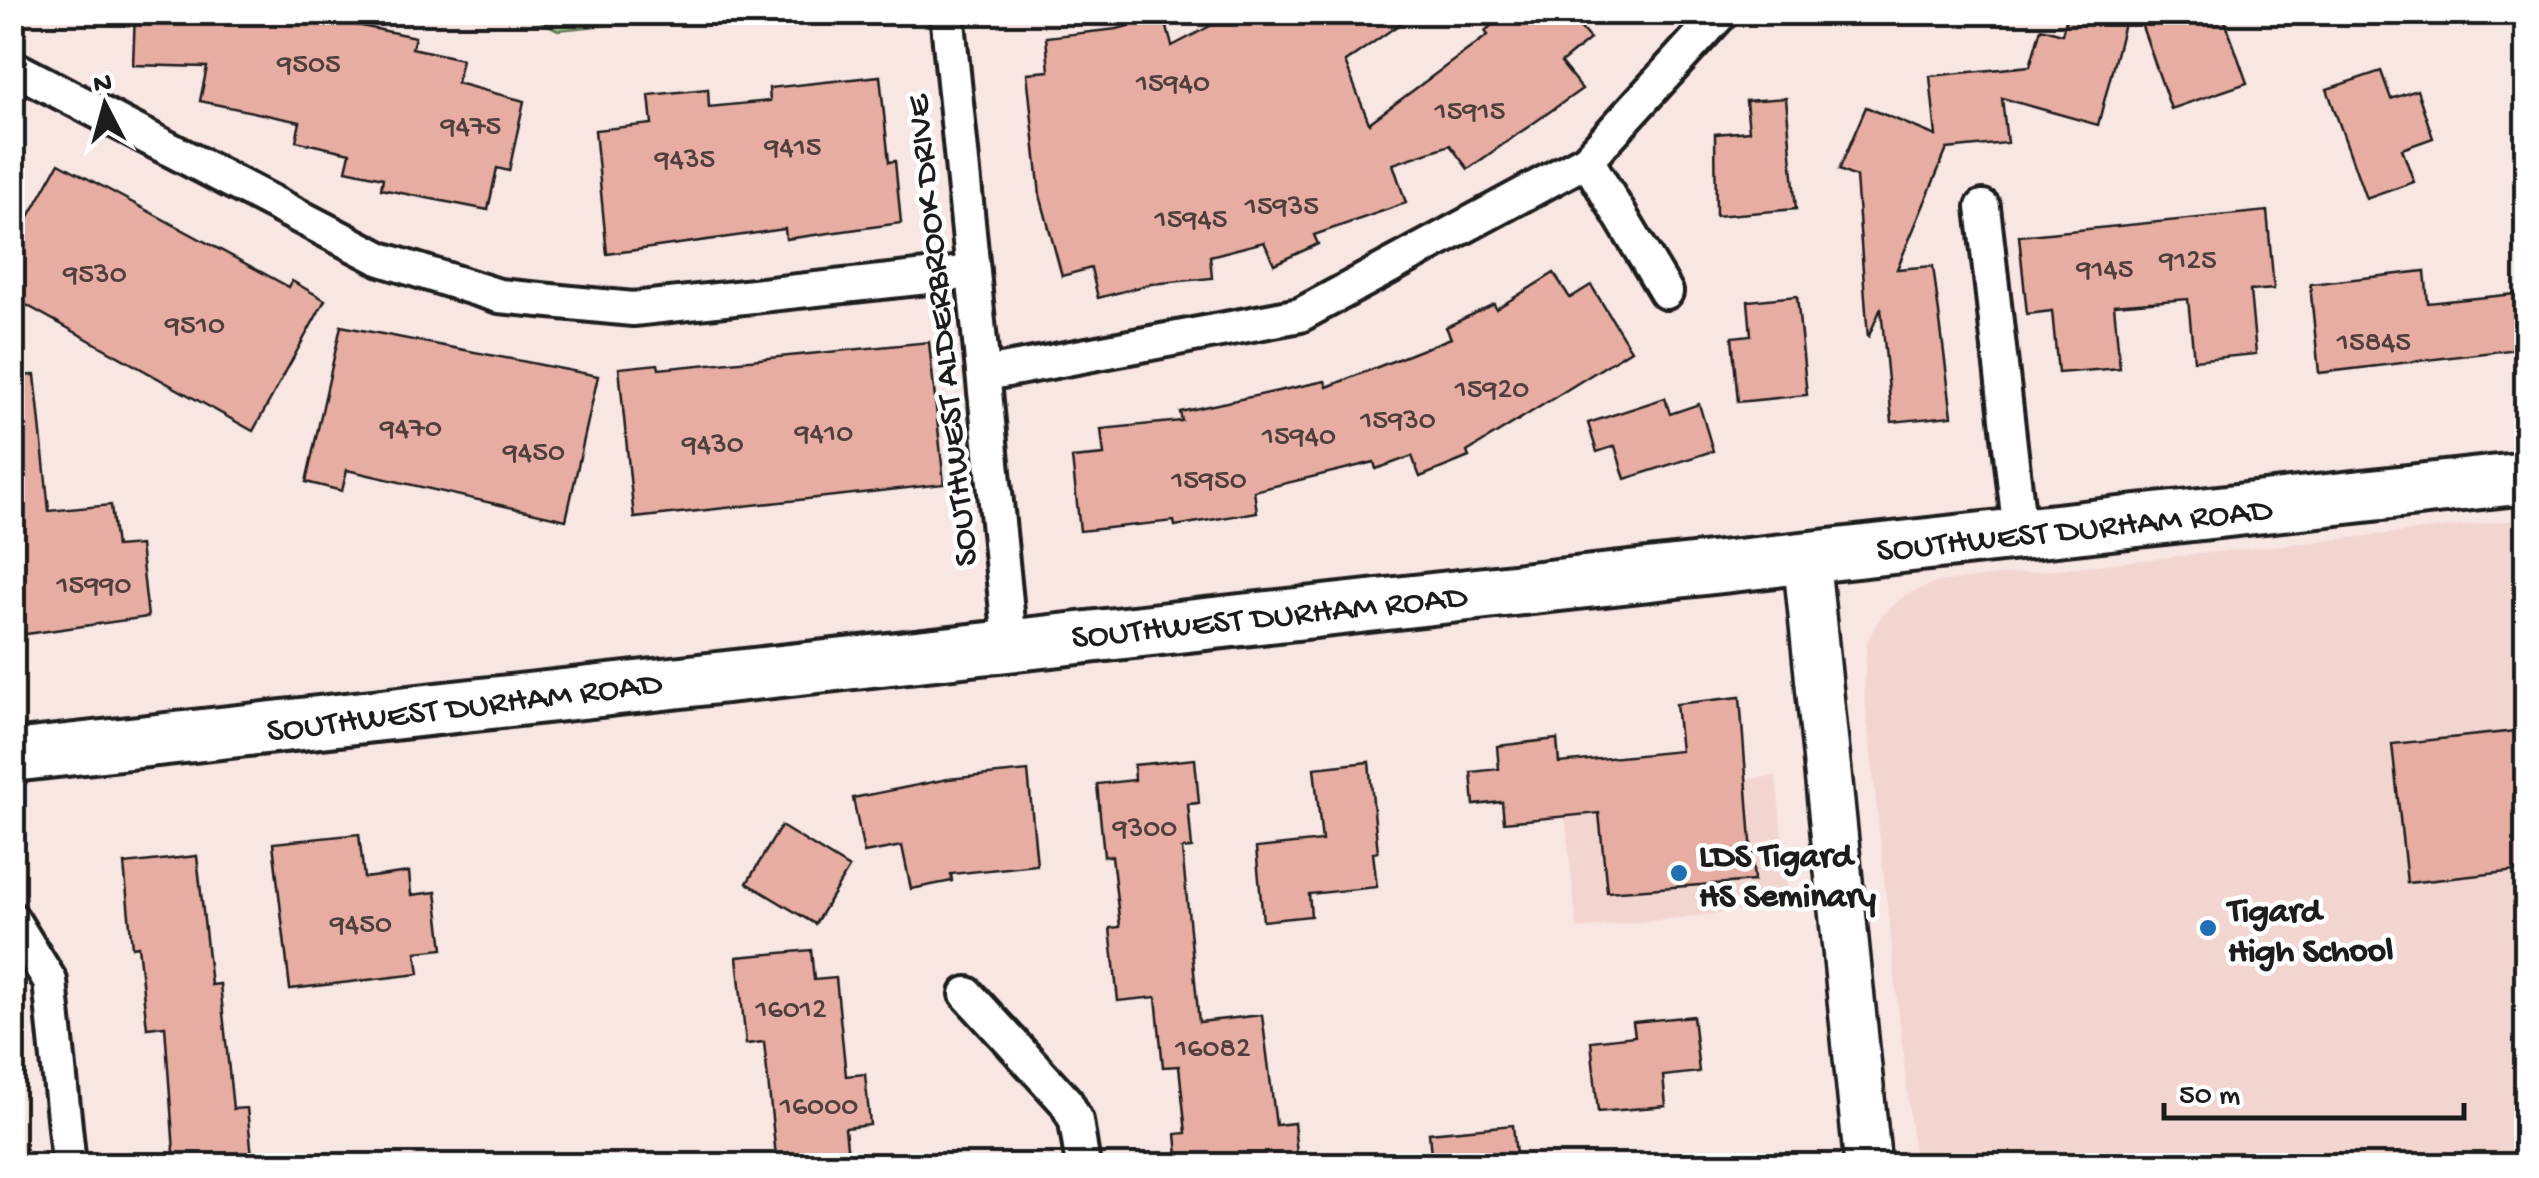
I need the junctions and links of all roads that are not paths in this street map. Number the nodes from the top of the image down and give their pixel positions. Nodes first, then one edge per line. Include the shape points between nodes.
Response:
1 (947, 12) edge
2 (1722, 12) edge
3 (17, 79) edge
4 (1588, 160) junction
5 (1982, 206) dead end
6 (974, 272) junction
7 (1666, 292) dead end
8 (986, 374) junction
9 (2526, 478) edge
10 (2020, 534) junction
11 (1806, 556) junction
12 (1010, 642) junction
13 (12, 756) edge
14 (12, 919) edge
15 (968, 994) dead end
16 (69, 1166) edge
17 (1083, 1166) edge
18 (1868, 1166) edge

1 - 6 street, SOUTHWEST ALDERBROOK DRIVE
2 - 4 street
3 - 6 street via 381,259 499,296 632,309
4 - 7 street
4 - 8 street via 1300,315
5 - 10 street
6 - 8 street, SOUTHWEST ALDERBROOK DRIVE
8 - 12 street, SOUTHWEST ALDERBROOK DRIVE
9 - 10 main road, SOUTHWEST DURHAM ROAD
10 - 11 main road, SOUTHWEST DURHAM ROAD
11 - 12 main road, SOUTHWEST DURHAM ROAD
11 - 18 street
12 - 13 main road, SOUTHWEST DURHAM ROAD
14 - 16 street via 50,980
15 - 17 street via 1066,1102

